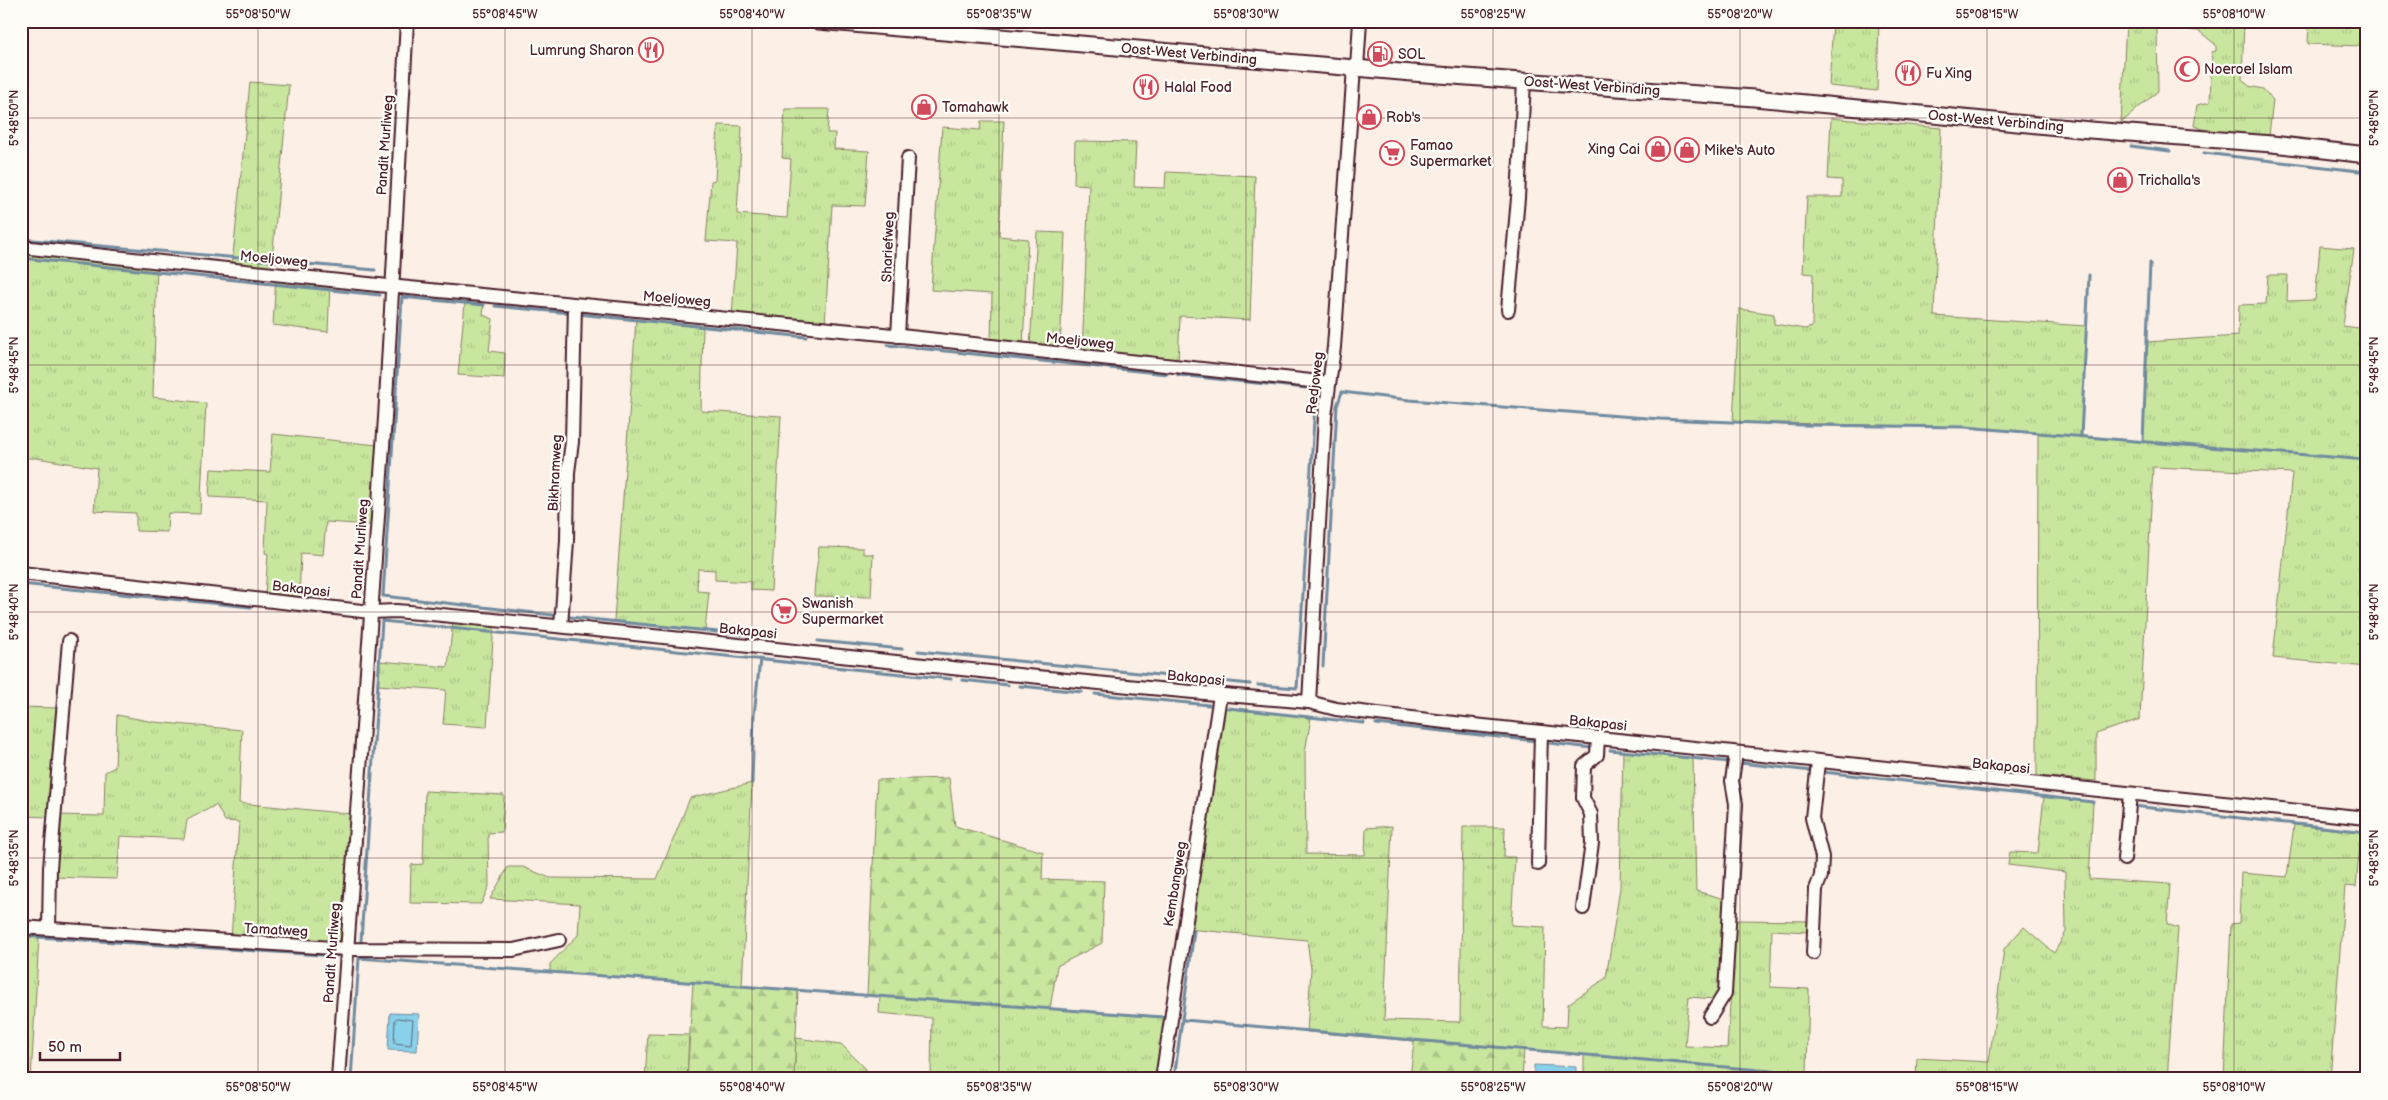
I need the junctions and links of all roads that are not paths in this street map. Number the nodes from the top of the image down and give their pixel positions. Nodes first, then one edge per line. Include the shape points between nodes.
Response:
1 (407, 21) edge
2 (818, 21) edge
3 (1360, 21) edge
4 (1356, 68) junction
5 (1524, 81) junction
6 (2367, 155) edge
7 (908, 158) dead end
8 (21, 247) edge
9 (391, 286) junction
10 (1508, 310) dead end
11 (575, 312) junction
12 (898, 336) junction
13 (1329, 383) junction
14 (21, 573) edge
15 (371, 612) junction
16 (561, 626) junction
17 (69, 641) dead end
18 (1220, 695) junction
19 (1309, 702) junction
20 (1541, 732) junction
21 (1598, 738) junction
22 (1736, 753) junction
23 (1818, 762) junction
24 (2130, 794) junction
25 (2367, 818) edge
26 (2124, 859) dead end
27 (1538, 864) dead end
28 (1583, 908) dead end
29 (21, 927) edge
30 (49, 928) junction
31 (559, 940) dead end
32 (347, 949) junction
33 (1813, 953) dead end
34 (1710, 1017) dead end
35 (338, 1079) edge
36 (1162, 1079) edge

1 - 9 street, Pandit Murliweg
2 - 4 main road, Oost-West Verbinding
3 - 4 street, Redjoweg
4 - 5 main road, Oost-West Verbinding
4 - 13 street, Redjoweg
5 - 6 main road, Oost-West Verbinding via 1754,98
5 - 10 street
7 - 12 street, Shariefweg
8 - 9 street, Moeljoweg
9 - 11 street, Moeljoweg
9 - 15 street, Pandit Murliweg
11 - 12 street, Moeljoweg
11 - 16 street, Bikhramweg via 572,442
12 - 13 street, Moeljoweg
13 - 19 street, Redjoweg
14 - 15 street, Bakapasi
15 - 16 street, Bakapasi via 396,611
15 - 32 street, Pandit Murliweg
16 - 18 street, Bakapasi
17 - 30 street via 50,868
18 - 19 street, Bakapasi
18 - 36 street, Kembangweg
19 - 20 street, Bakapasi via 1336,709
20 - 21 street, Bakapasi
20 - 27 street
21 - 22 street, Bakapasi
21 - 28 street via 1596,755 1584,766 1583,798 1591,814 1592,843
22 - 23 street, Bakapasi
22 - 34 street via 1732,781 1736,804 1725,993
23 - 24 street, Bakapasi
23 - 33 street via 1812,818 1822,858 1816,889
24 - 25 street, Bakapasi
24 - 26 street
29 - 30 street, Tamatweg
30 - 32 street, Tamatweg
31 - 32 street, Tamatweg via 513,950
32 - 35 street, Pandit Murliweg

